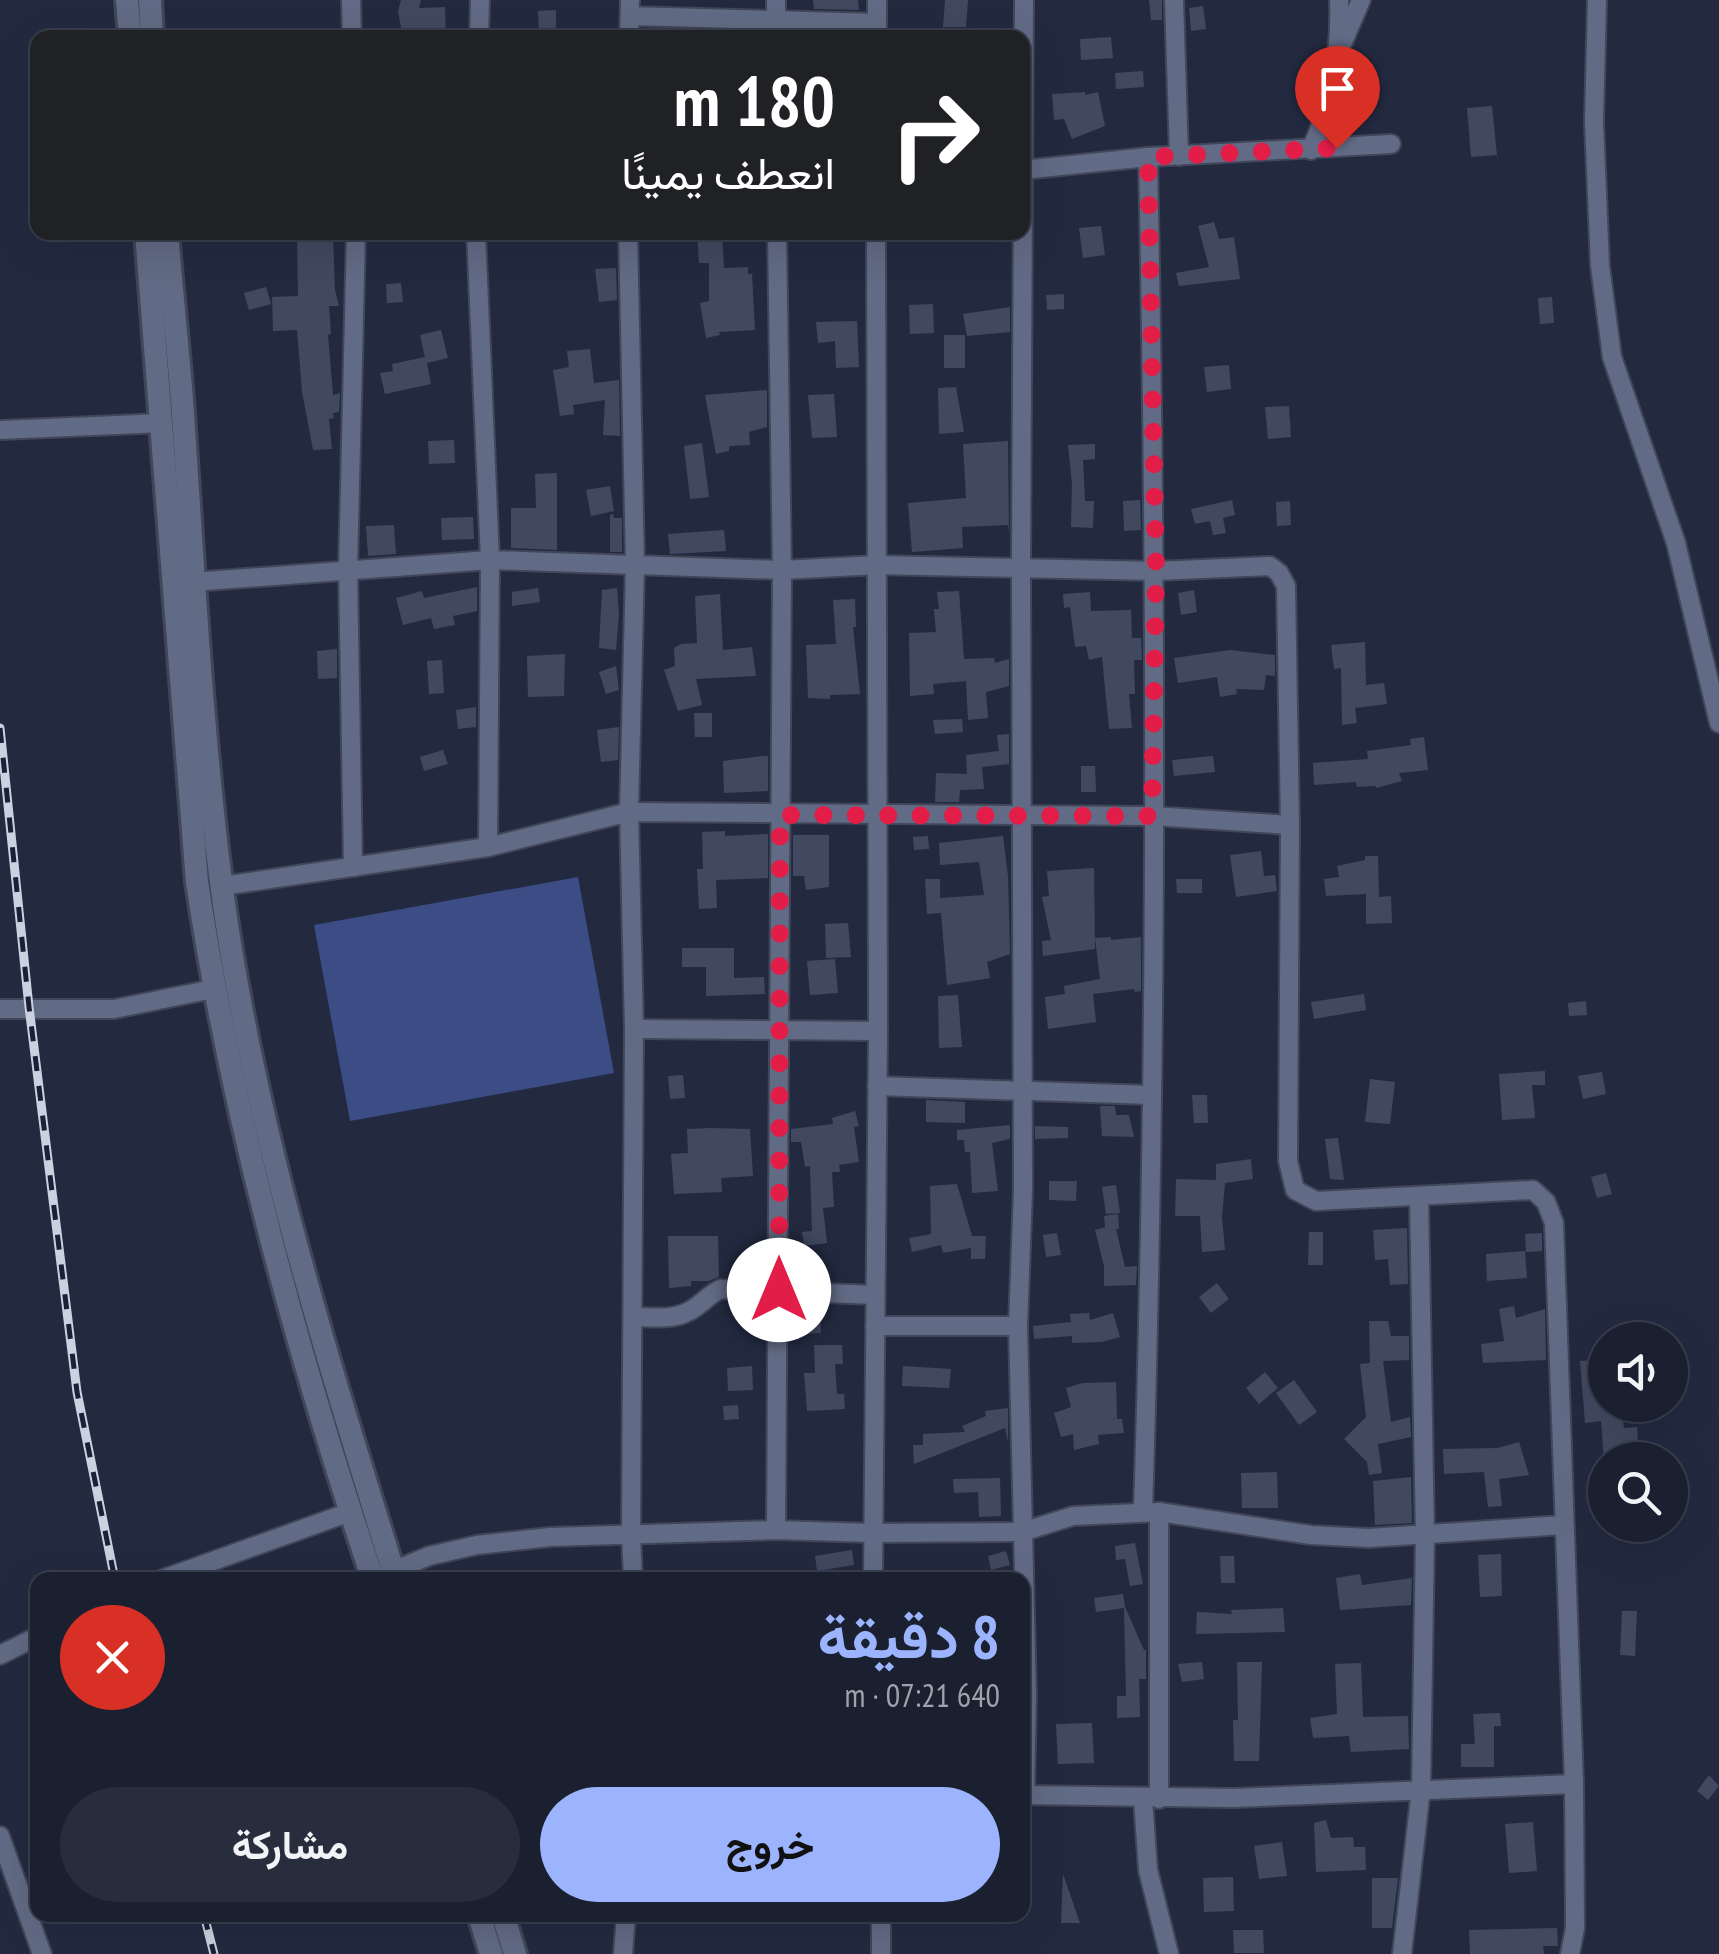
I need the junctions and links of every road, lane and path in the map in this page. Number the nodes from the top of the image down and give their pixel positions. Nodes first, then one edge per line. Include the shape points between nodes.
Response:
1 (128, 0) edge
2 (150, 0) edge
3 (351, 0) edge
4 (480, 0) edge
5 (776, 0) edge
6 (877, 0) edge
7 (1024, 0) edge
8 (1174, 0) edge
9 (1339, 0) edge
10 (1362, 0) edge
11 (1597, 0) edge
12 (630, 8) edge
13 (776, 29) edge
14 (130, 30) edge
15 (152, 30) edge
16 (352, 30) edge
17 (479, 30) edge
18 (877, 30) edge
19 (1024, 30) edge
20 (1337, 56) junction
21 (1391, 144) dead end
22 (1310, 150) junction
23 (1178, 156) junction
24 (1148, 157) junction
25 (1030, 168) edge
26 (147, 240) edge
27 (168, 240) edge
28 (356, 240) edge
29 (476, 240) edge
30 (628, 240) edge
31 (777, 240) edge
32 (876, 240) edge
33 (1023, 240) edge
34 (163, 424) junction
35 (0, 430) edge
36 (490, 560) junction
37 (635, 564) junction
38 (878, 565) junction
39 (1021, 568) junction
40 (348, 569) junction
41 (782, 570) junction
42 (1156, 571) junction
43 (192, 582) junction
44 (1719, 723) edge
45 (629, 812) junction
46 (1022, 814) junction
47 (780, 815) junction
48 (878, 815) junction
49 (1152, 816) junction
50 (1290, 825) junction
51 (488, 847) junction
52 (353, 867) junction
53 (222, 886) junction
54 (213, 989) junction
55 (0, 1009) edge
56 (634, 1030) junction
57 (779, 1030) junction
58 (878, 1030) junction
59 (878, 1086) junction
60 (1022, 1090) junction
61 (1151, 1095) junction
62 (1419, 1198) junction
63 (779, 1290) junction
64 (875, 1296) junction
65 (633, 1317) junction
66 (874, 1326) junction
67 (1018, 1326) junction
68 (350, 1512) junction
69 (1151, 1512) junction
70 (1563, 1525) junction
71 (776, 1530) junction
72 (1022, 1532) junction
73 (872, 1533) junction
74 (630, 1535) junction
75 (1425, 1536) junction
76 (182, 1572) edge
77 (384, 1572) edge
78 (386, 1572) edge
79 (397, 1572) edge
80 (632, 1572) edge
81 (874, 1572) edge
82 (1022, 1572) edge
83 (30, 1640) edge
84 (0, 1655) edge
85 (1574, 1784) junction
86 (1421, 1789) junction
87 (1030, 1795) edge
88 (1151, 1799) junction
89 (0, 1836) edge
90 (30, 1920) edge
91 (31, 1922) edge
92 (481, 1922) edge
93 (505, 1922) edge
94 (625, 1922) edge
95 (881, 1922) edge
96 (42, 1954) edge
97 (491, 1954) edge
98 (515, 1954) edge
99 (623, 1954) edge
100 (882, 1954) edge
101 (1169, 1954) edge
102 (1402, 1954) edge
103 (1570, 1954) edge

1 - 14 street
2 - 15 street
3 - 16 street
4 - 17 street
5 - 13 street
6 - 18 street
7 - 19 street
8 - 23 street
9 - 20 street
10 - 20 street
11 - 44 street via 1600,266 1612,357 1676,543
12 - 13 street
13 - 18 street
20 - 22 street via 1324,120
21 - 22 street
22 - 23 street
23 - 24 street
24 - 25 street
24 - 42 street
26 - 34 street
27 - 43 street
28 - 40 street
29 - 36 street
30 - 37 street
31 - 41 street
32 - 38 street
33 - 39 street
34 - 35 street
34 - 54 street via 195,864
36 - 37 street
36 - 40 street
36 - 51 street
37 - 41 street
37 - 45 street
38 - 39 street
38 - 41 street
38 - 48 street
39 - 42 street
39 - 46 street
40 - 43 street
40 - 52 street
41 - 47 street
42 - 49 street
42 - 50 street via 1270,566 1286,586
43 - 53 street
45 - 47 street
45 - 51 street
45 - 56 street
46 - 48 street
46 - 49 street
46 - 60 street
47 - 48 street
47 - 57 street
48 - 58 street
49 - 50 street
49 - 61 street
50 - 62 street via 1288,1160 1294,1190 1316,1201
51 - 52 street
52 - 53 street
53 - 78 street via 263,1114
54 - 55 street via 114,1009
54 - 68 street via 295,1331
56 - 57 street
56 - 65 street
57 - 58 street
57 - 63 street
58 - 59 street
59 - 60 street
59 - 64 street
60 - 61 street
60 - 67 street
61 - 69 street
62 - 70 street via 1533,1190 1546,1202 1554,1224
62 - 75 street
63 - 64 street
63 - 65 street via 721,1289 688,1312
63 - 71 street
64 - 66 street
65 - 74 street
66 - 67 street
66 - 73 street
67 - 72 street
68 - 76 street
68 - 77 street
69 - 72 street via 1073,1516
69 - 75 street via 1311,1535
69 - 88 street
70 - 75 street
70 - 85 street
71 - 73 street
71 - 74 street
72 - 73 street
72 - 82 street
73 - 81 street
74 - 79 street via 477,1545
74 - 80 street
75 - 86 street
83 - 84 street
85 - 86 street
85 - 103 street
86 - 88 street
86 - 102 street
87 - 88 street
88 - 101 street via 1148,1870
89 - 90 street
91 - 96 street
92 - 97 street
93 - 98 street
94 - 99 street
95 - 100 street

